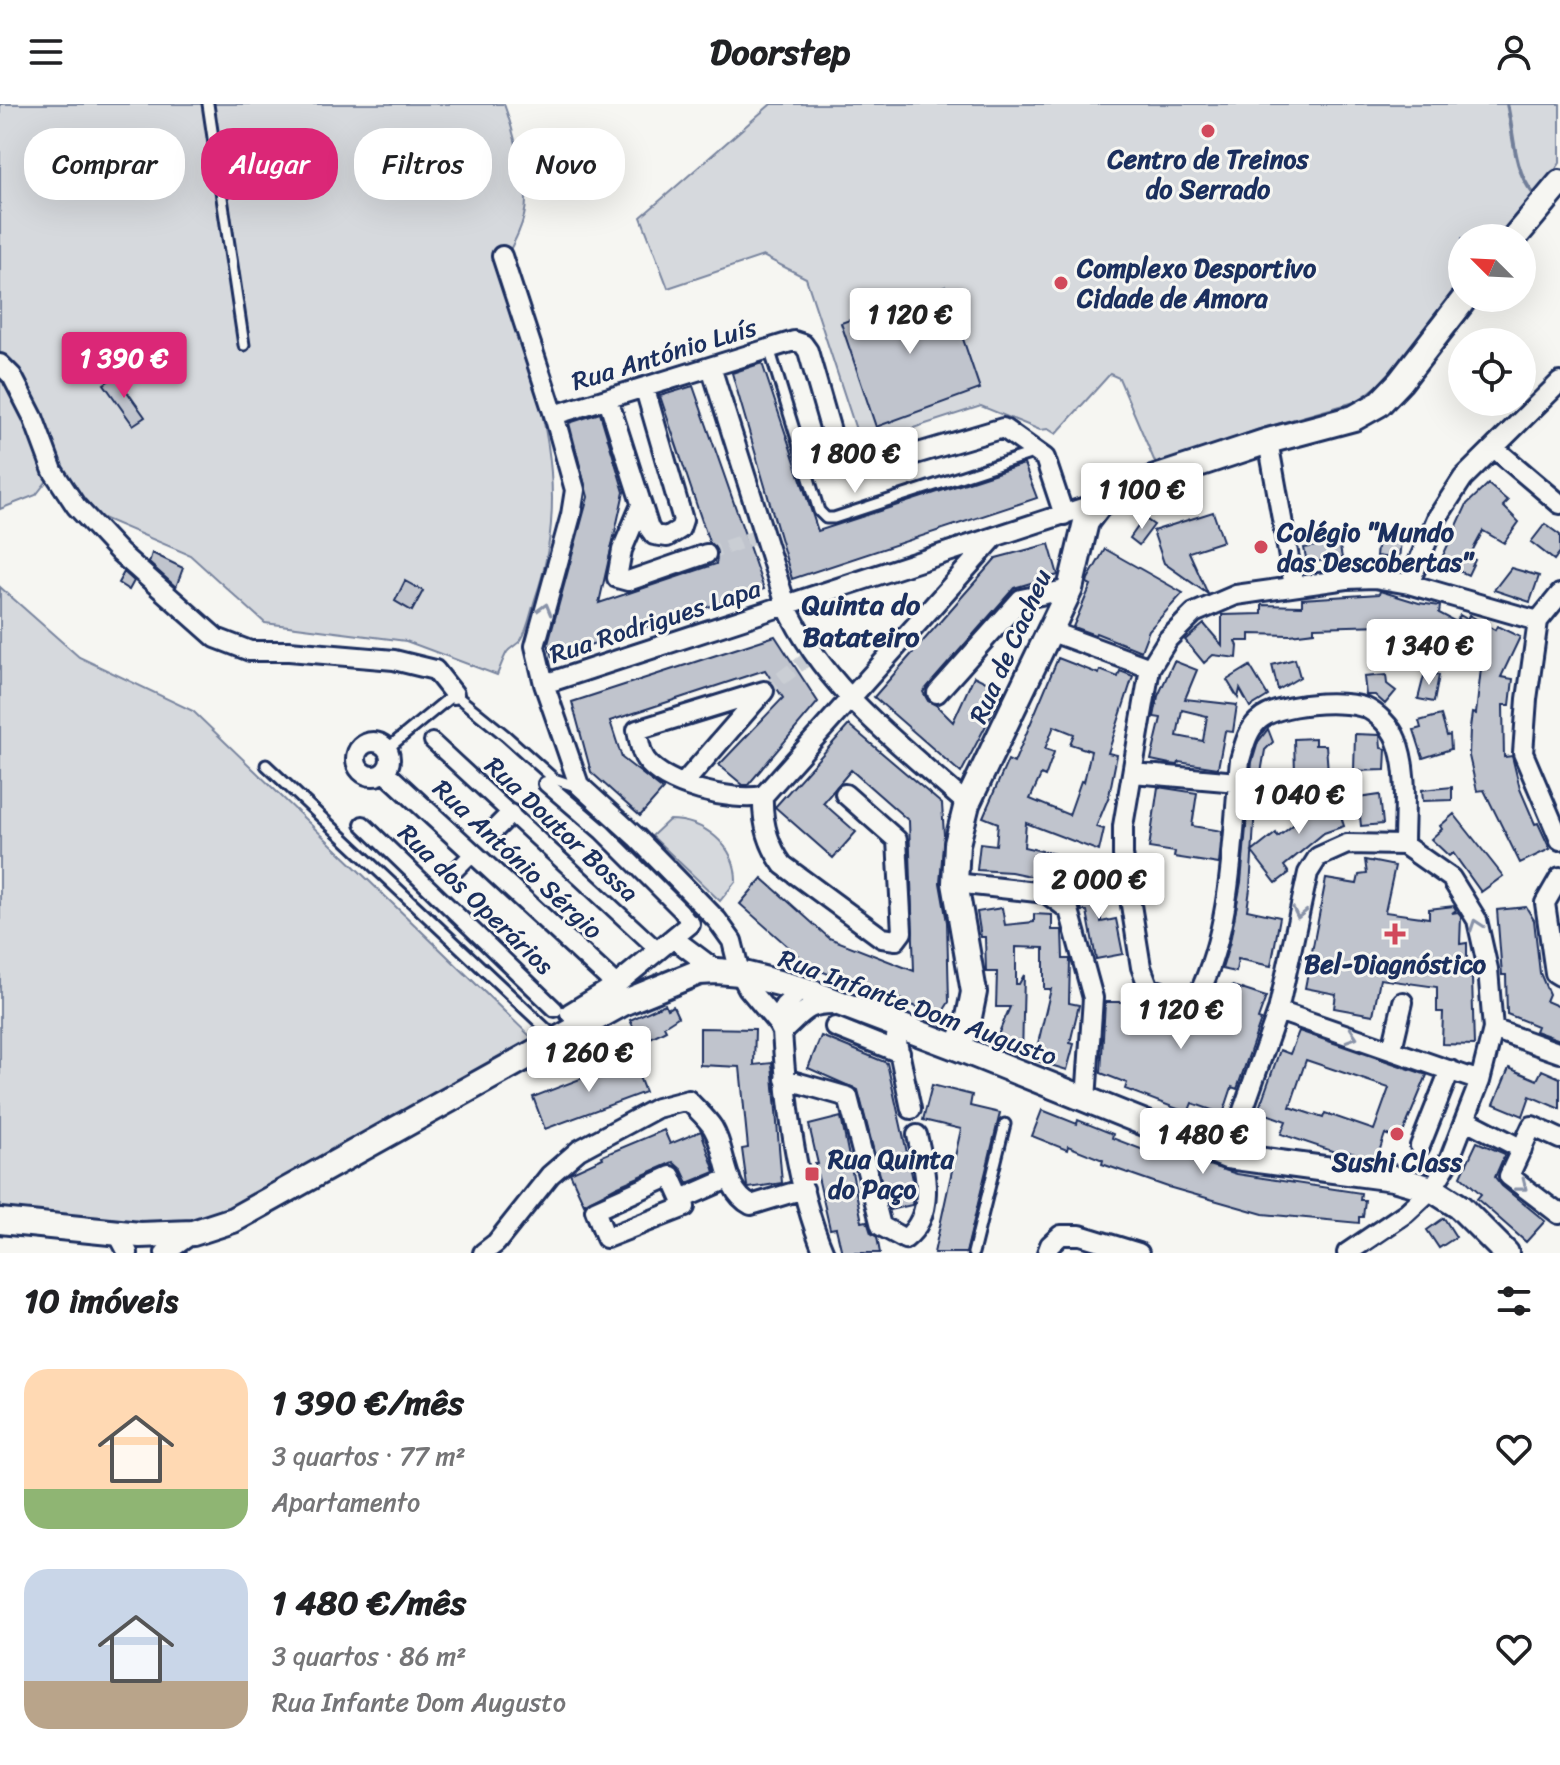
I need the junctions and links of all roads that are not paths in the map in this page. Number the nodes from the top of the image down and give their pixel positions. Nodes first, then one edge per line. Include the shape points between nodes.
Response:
1 (208, 104) edge
2 (1557, 193) edge
3 (1527, 224) edge
4 (502, 256) dead end
5 (1454, 312) edge
6 (244, 345) dead end
7 (769, 348) junction
8 (0, 364) edge
9 (711, 367) junction
10 (1560, 382) edge
11 (645, 389) junction
12 (608, 399) junction
13 (554, 415) junction
14 (1268, 441) junction
15 (1494, 448) junction
16 (1036, 452) junction
17 (1101, 502) junction
18 (1560, 504) edge
19 (641, 505) junction
20 (1064, 515) junction
21 (993, 539) junction
22 (706, 554) tunnel mouth
23 (1409, 584) junction
24 (1294, 586) junction
25 (1070, 589) junction
26 (1560, 594) edge
27 (786, 605) junction
28 (1538, 621) junction
29 (1052, 632) junction
30 (1150, 668) junction
31 (544, 684) junction
32 (937, 693) dead end
33 (454, 694) junction
34 (848, 698) junction
35 (432, 741) dead end
36 (387, 749) junction
37 (266, 765) dead end
38 (385, 772) junction
39 (1133, 773) junction
40 (1238, 782) junction
41 (546, 784) dead end
42 (683, 784) junction
43 (582, 788) junction
44 (845, 794) dead end
45 (763, 796) junction
46 (967, 804) junction
47 (510, 814) junction
48 (363, 824) dead end
49 (1560, 840) edge
50 (1404, 845) junction
51 (473, 853) junction
52 (1560, 877) edge
53 (955, 883) junction
54 (435, 891) junction
55 (690, 924) joint
56 (673, 938) junction
57 (659, 951) junction
58 (728, 972) junction
59 (1560, 976) edge
60 (616, 985) junction
61 (802, 989) junction
62 (1403, 1002) dead end
63 (563, 1011) joint
64 (1278, 1011) junction
65 (839, 1016) junction
66 (797, 1017) junction
67 (898, 1027) junction
68 (780, 1028) junction
69 (1493, 1029) junction
70 (558, 1040) junction
71 (958, 1048) junction
72 (1392, 1049) junction
73 (900, 1053) junction
74 (1560, 1053) edge
75 (1450, 1070) junction
76 (785, 1079) junction
77 (1480, 1081) junction
78 (1086, 1100) junction
79 (911, 1109) dead end
80 (1466, 1120) junction
81 (1005, 1124) dead end
82 (917, 1135) dead end
83 (1560, 1139) edge
84 (1420, 1146) dead end
85 (1522, 1149) junction
86 (1227, 1156) junction
87 (730, 1178) junction
88 (804, 1189) junction
89 (1432, 1189) junction
90 (682, 1199) junction
91 (1560, 1212) edge
92 (0, 1221) edge
93 (193, 1233) junction
94 (123, 1243) edge
95 (165, 1253) edge
96 (483, 1253) edge
97 (824, 1253) edge
98 (973, 1253) edge
99 (1047, 1253) edge
100 (1139, 1253) edge
101 (1347, 1253) edge
102 (1506, 1253) edge

1 - 6 lane
2 - 3 main road
4 - 13 street
5 - 14 main road via 1379,404 1354,418
7 - 9 street, Rua António Luís
7 - 16 street, Rua António Luís via 790,341 808,351 839,459 848,468 861,470 997,428
7 - 16 lane via 819,511 826,518
8 - 33 street via 12,376 53,471 76,506 120,553 216,638 250,651 394,660 435,670
9 - 11 street, Rua António Luís
9 - 27 street
10 - 15 street
11 - 12 street, Rua António Luís
11 - 19 street via 682,516 680,529 667,537 654,535
12 - 13 street, Rua António Luís
12 - 19 street
31 -> 13 street via 535,646 575,490
14 - 17 main road via 1122,489
14 - 24 street
15 - 18 street
15 - 23 street via 1463,478 1437,518
16 - 20 street via 1047,462
17 - 20 street, Rua Rodrigues Lapa
17 - 25 main road, Rua de Cacheu via 1086,522
19 - 22 street via 617,578 628,581
20 - 21 street, Rua Rodrigues Lapa
21 - 27 street, Rua Rodrigues Lapa
21 - 34 street
23 - 24 street via 1374,578
23 - 28 street
24 - 30 street via 1236,595 1194,613 1168,639
25 - 29 main road, Rua de Cacheu
25 - 32 street via 1021,599
26 - 28 street
27 - 31 street, Rua Rodrigues Lapa
27 - 34 street
28 - 49 street via 1523,753
29 - 30 street
29 - 46 main road, Rua de Cacheu
30 - 39 street
31 - 43 street
33 - 36 lane
33 - 43 lane via 554,779
34 - 45 street
34 - 46 street
35 - 47 street, Rua Doutor Bossa
36 - 38 street
36 - 38 street, Rua António Sérgio via 371,742 356,758 363,774 375,777
37 - 70 lane
38 - 51 street, Rua António Sérgio
39 - 40 street
39 - 40 street via 1123,855 1141,967 1149,988 1187,1000 1198,996 1211,970 1225,917
40 - 50 street via 1246,738 1258,721 1277,709 1332,704 1366,708 1396,738 1403,775
41 - 55 street via 602,832
42 - 42 street via 713,749 764,691 637,730 645,758
42 - 45 street via 746,799
43 - 58 street via 717,920 735,948
44 - 45 street via 898,843 902,932 896,940 882,938 783,865 772,849
46 - 53 main road, Rua de Cacheu
47 - 51 street
47 - 57 street, Rua Doutor Bossa
48 - 54 street, Rua dos Operários
50 -> 64 street via 1347,844 1318,857 1308,873
69 -> 50 street via 1477,920 1451,878
51 - 54 street
51 - 60 street, Rua António Sérgio
52 - 59 street via 1545,903 1555,973
53 - 71 main road, Rua de Cacheu via 974,992
53 - 78 street via 1046,893 1069,910 1093,998
54 - 63 street, Rua dos Operários
55 - 56 street
56 - 57 street
56 - 58 street
57 - 60 street
58 - 61 main road, Rua Infante Dom Augusto
58 - 68 street
58 - 70 main road, Rua Infante Dom Augusto via 699,972 666,983
60 - 63 street
61 - 65 main road, Rua Infante Dom Augusto
61 - 66 street
61 - 68 street via 784,1006
62 - 72 street
64 -> 72 street
64 - 86 street
65 - 66 street via 813,1005
65 - 67 main road, Rua Infante Dom Augusto
65 - 73 street, Rua Infante Dom Augusto
66 - 68 street
67 - 71 main road, Rua Infante Dom Augusto
67 - 73 street
68 - 76 street
69 - 74 street
69 - 77 street
70 - 93 main road, Rua Infante Dom Augusto via 233,1220
71 - 78 main road, Rua Infante Dom Augusto
72 - 75 street
73 - 79 street
75 - 77 street
75 - 84 street
76 - 82 street via 848,1097 881,1226 905,1239 917,1229 928,1184
76 - 88 street
77 - 80 street
78 - 86 main road, Rua Infante Dom Augusto
80 - 85 street
80 - 89 street
81 - 98 lane
83 - 85 street via 1532,1126
85 -> 91 street via 1509,1176
86 - 89 main road, Rua Infante Dom Augusto via 1393,1178
87 - 88 street via 740,1199 751,1205
87 - 90 street
87 - 96 street via 713,1128 688,1100 657,1108 579,1150 550,1175
88 - 97 street
89 - 101 street
89 - 102 main road, Rua Infante Dom Augusto via 1460,1207
90 - 90 street via 685,1207 606,1238 595,1210 671,1176
92 - 94 main road, Rua Infante Dom Augusto
93 - 94 main road, Rua Infante Dom Augusto
93 - 95 street
99 - 100 street via 1061,1235 1080,1235

